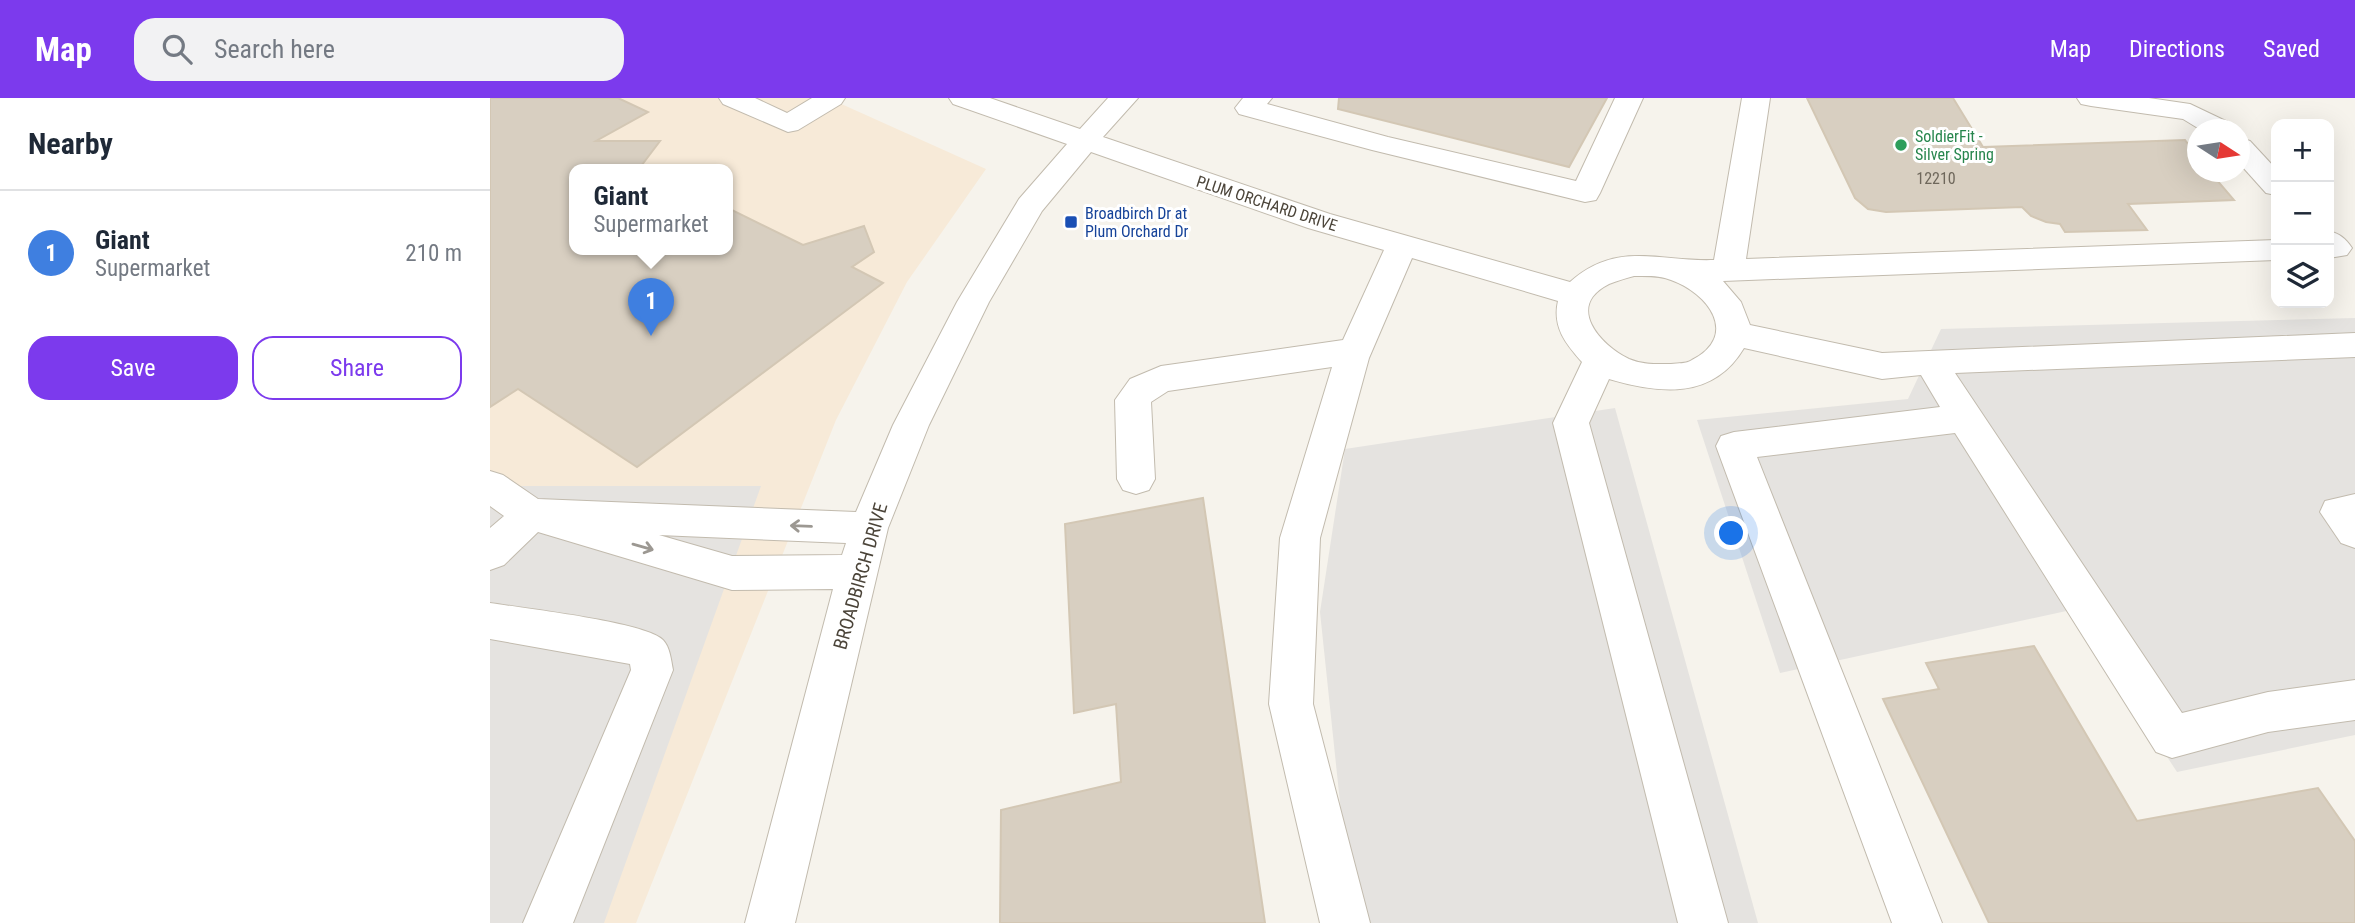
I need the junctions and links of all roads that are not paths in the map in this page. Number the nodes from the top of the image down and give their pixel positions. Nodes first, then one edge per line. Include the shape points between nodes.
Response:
1 (733, 98) edge
2 (831, 98) edge
3 (963, 98) edge
4 (1124, 98) edge
5 (1143, 98) edge
6 (1258, 98) edge
7 (1629, 98) edge
8 (1756, 98) edge
9 (2091, 98) edge
10 (2202, 119) edge
11 (1093, 145) junction
12 (2250, 159) edge
13 (2272, 182) edge
14 (1402, 244) junction
15 (2271, 250) edge
16 (1728, 270) junction
17 (1684, 272) junction
18 (1575, 295) junction
19 (1734, 334) junction
20 (2355, 345) edge
21 (1355, 351) junction
22 (1600, 361) junction
23 (1931, 362) junction
24 (1964, 418) junction
25 (1136, 479) dead end
26 (490, 486) edge
27 (2355, 510) edge
28 (531, 514) junction
29 (869, 528) junction
30 (2355, 532) edge
31 (490, 553) edge
32 (859, 572) junction
33 (490, 621) edge
34 (2355, 700) edge
35 (546, 922) edge
36 (770, 923) edge
37 (1345, 923) edge
38 (1703, 923) edge
39 (1917, 923) edge

1 - 2 street via 788,124
3 - 11 street, PLUM ORCHARD DRIVE
4 - 11 street, BROADBIRCH DRIVE
5 - 11 street, BROADBIRCH DRIVE
6 - 7 street via 1249,108 1585,193
8 - 16 street
9 - 10 street via 2190,112
11 - 14 street, PLUM ORCHARD DRIVE
11 - 29 street, BROADBIRCH DRIVE via 1076,186 1004,250 973,302 911,425
12 - 13 street
14 - 18 street, PLUM ORCHARD DRIVE
14 - 21 street
15 - 16 street
16 - 17 street
17 - 18 street via 1659,265 1608,270 1589,280
17 - 19 street via 1723,299
18 - 22 street via 1570,317 1579,340
19 - 22 street via 1724,356 1701,372 1667,379 1632,375
19 - 23 street via 1882,366
20 - 23 street
21 - 25 street via 1161,379 1142,388 1133,400
21 - 37 street via 1300,538 1291,704
22 - 38 street via 1571,423
23 - 24 street
24 - 34 street via 2172,737 2268,712
24 - 39 street via 1734,446
26 - 28 street
27 - 30 street via 2339,512
29 -> 28 street
28 - 31 street
28 -> 32 street via 732,573
29 - 32 street, BROADBIRCH DRIVE
32 - 36 street, BROADBIRCH DRIVE
33 - 35 street via 639,647 649,654 652,670

